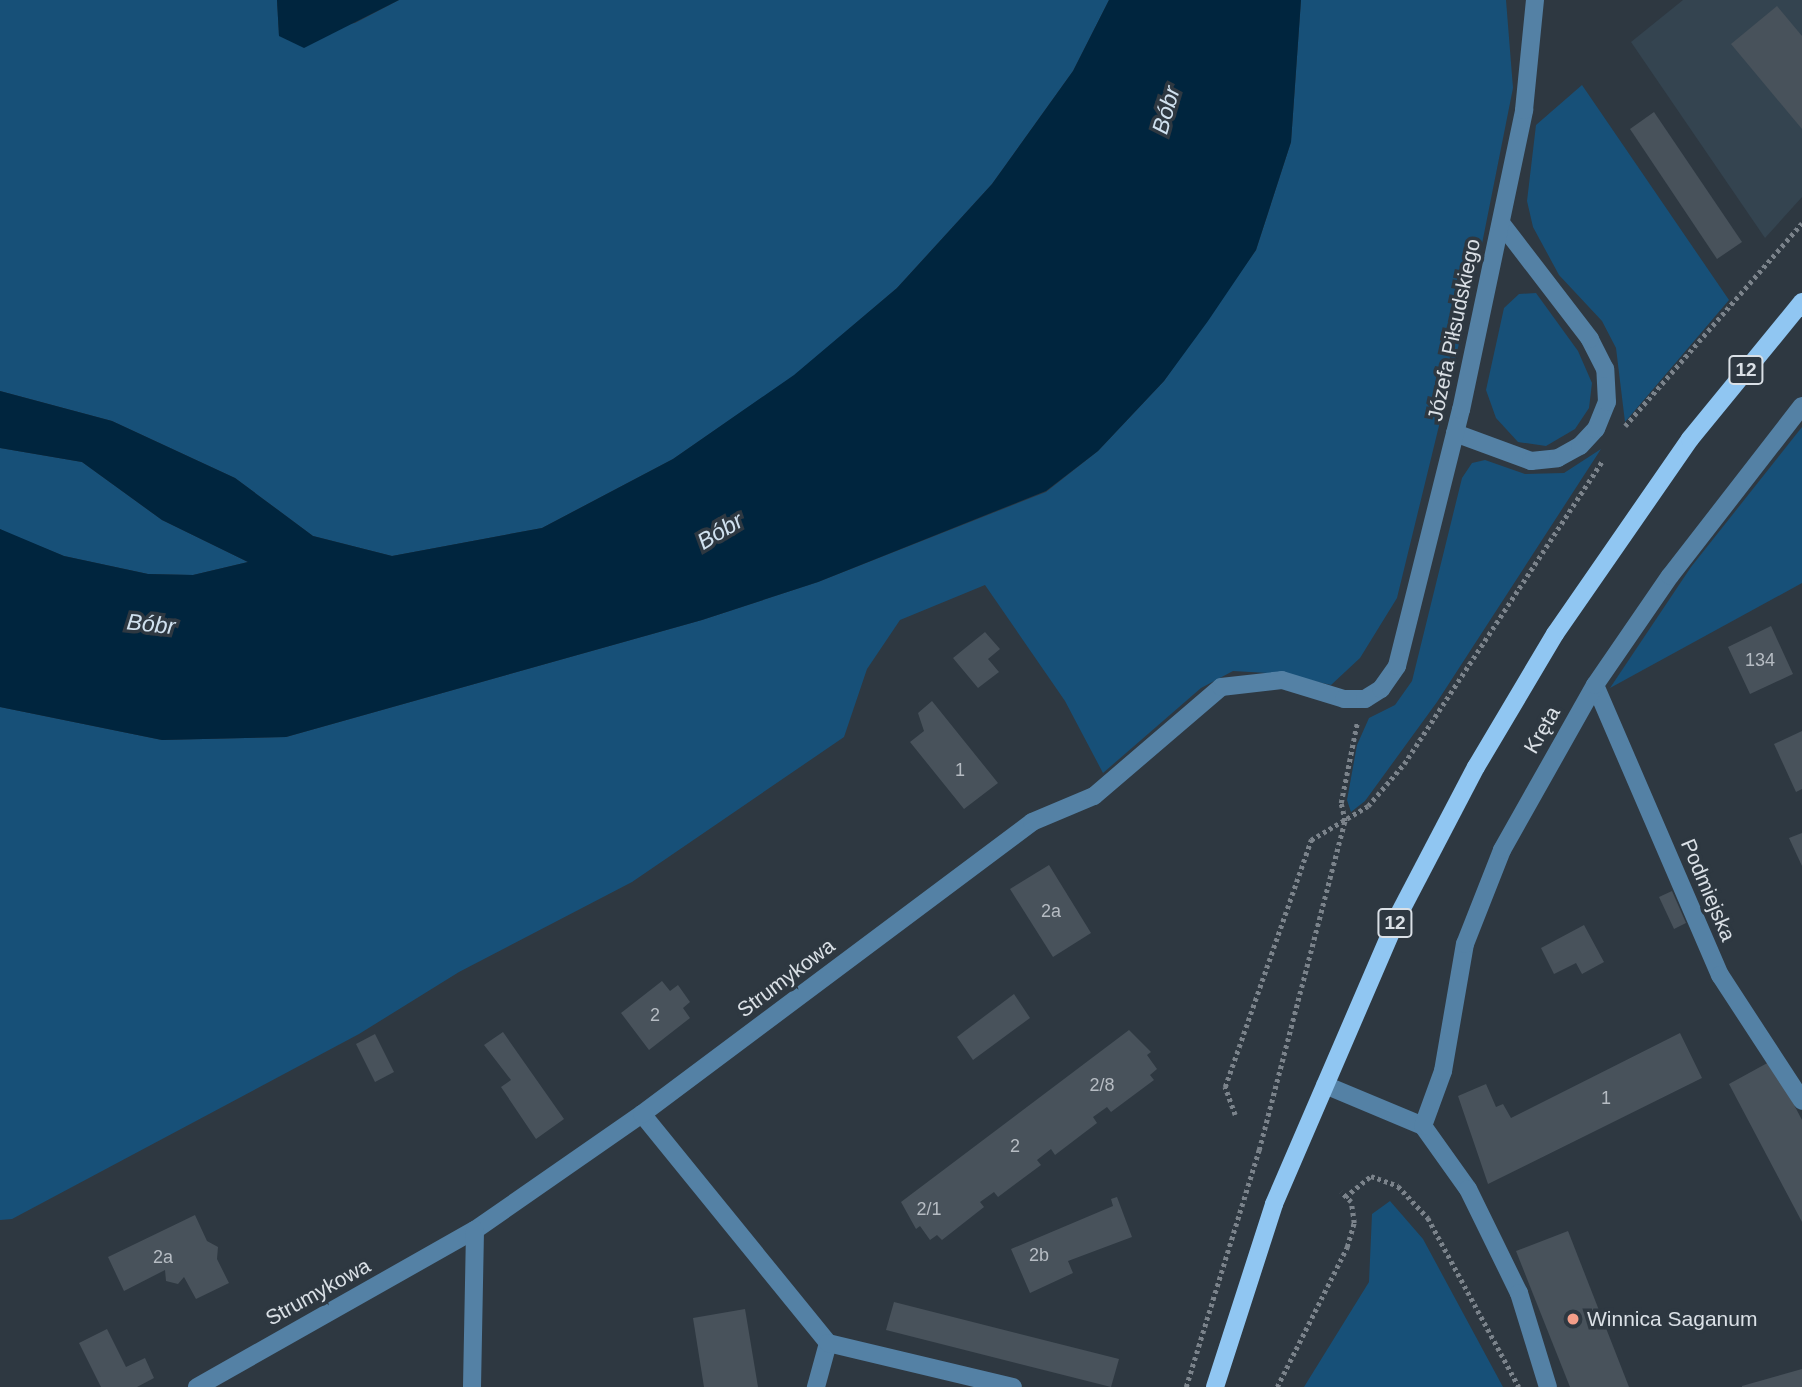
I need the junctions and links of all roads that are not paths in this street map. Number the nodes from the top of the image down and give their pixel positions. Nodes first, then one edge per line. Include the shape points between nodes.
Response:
1 (1535, 0) edge
2 (1501, 223) junction
3 (1802, 302) edge
4 (1802, 406) edge
5 (1455, 433) junction
6 (1595, 685) junction
7 (1365, 699) joint
8 (1325, 1085) junction
9 (1802, 1101) edge
10 (642, 1114) junction
11 (1423, 1126) junction
12 (475, 1230) junction
13 (828, 1343) junction
14 (197, 1387) edge
15 (472, 1387) edge
16 (816, 1387) edge
17 (1013, 1387) edge
18 (1215, 1387) edge
19 (1548, 1387) edge

1 - 2 street, Józefa Piłsudskiego via 1524,110
2 - 5 street, Józefa Piłsudskiego
2 - 5 street via 1590,339 1605,369 1607,401 1596,429 1580,446 1558,458 1531,461
3 - 8 main road, 12 via 1690,439 1555,634 1476,767 1398,916
4 - 6 street, Kręta via 1670,576
5 - 7 street, Józefa Piłsudskiego via 1397,666 1381,690
6 - 9 street, Podmiejska via 1720,975
6 - 11 street, Kręta via 1502,850 1465,944 1443,1071
7 - 10 street, Strumykowa via 1344,699 1282,680 1221,687 1094,796 1032,822
8 - 11 street
8 - 18 main road, 12 via 1274,1204
10 - 12 street, Strumykowa
10 - 13 street
11 - 19 street via 1468,1189 1518,1293
12 - 14 street, Strumykowa
12 - 15 street
13 - 16 street
13 - 17 street

